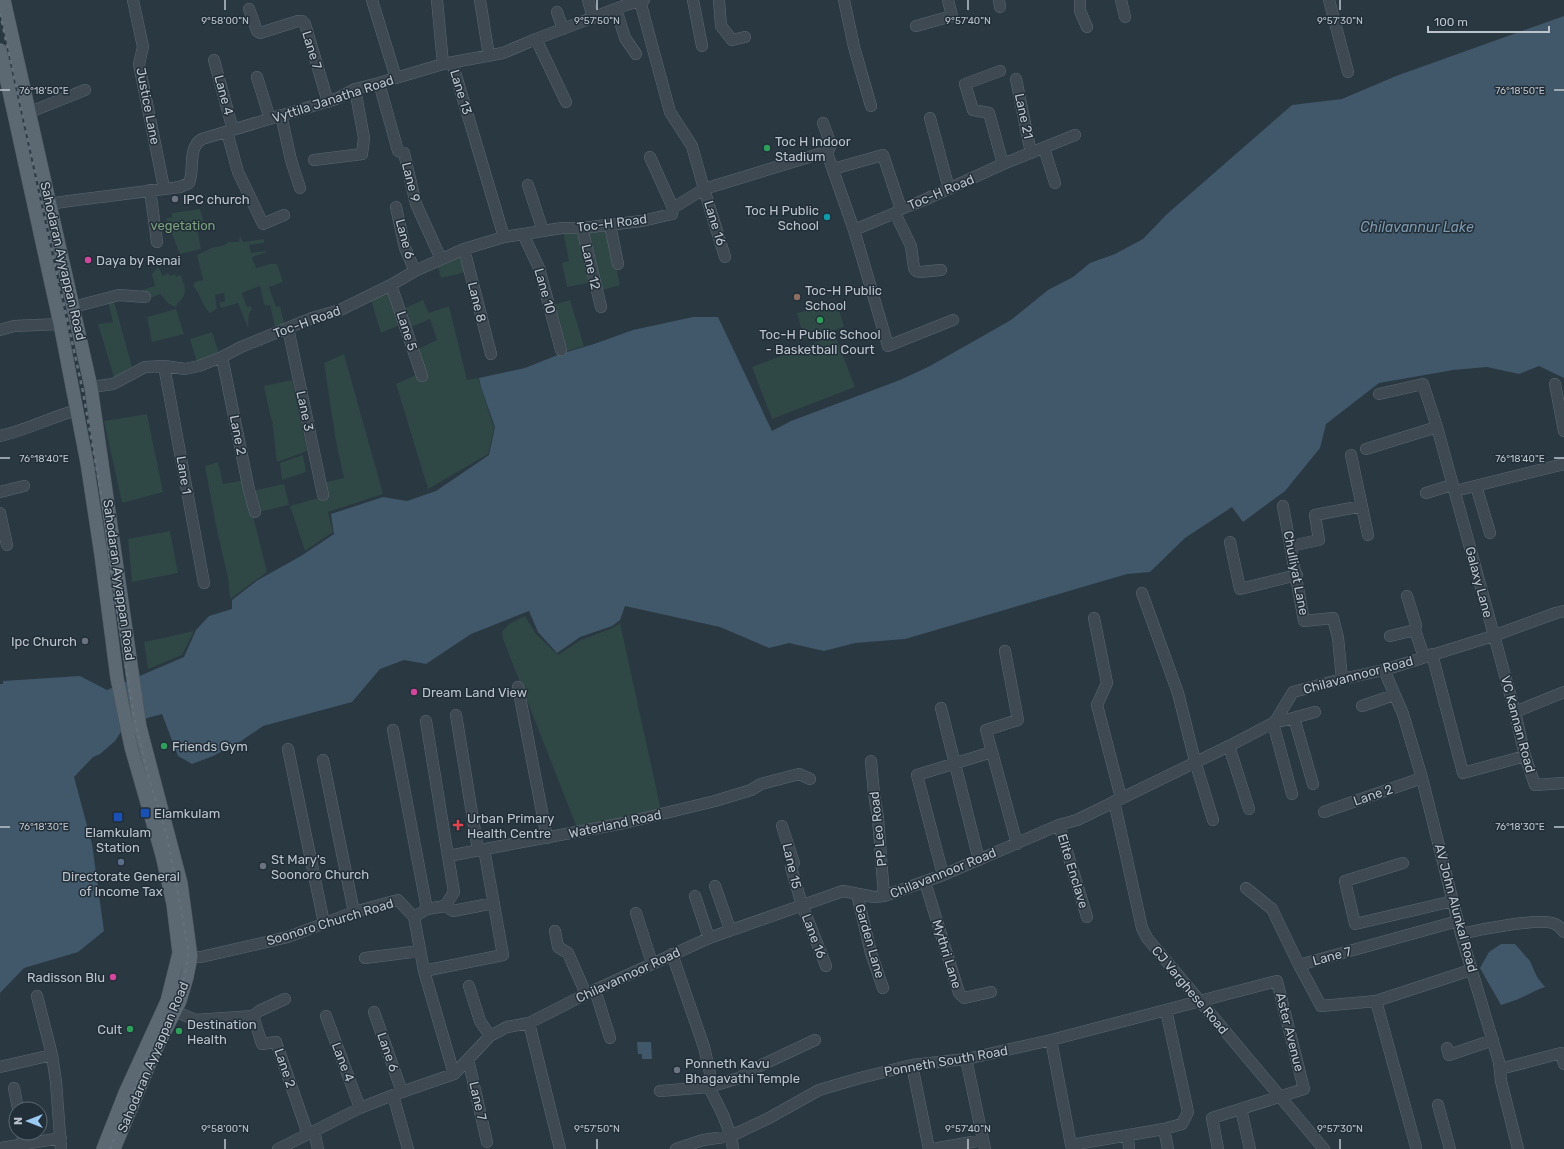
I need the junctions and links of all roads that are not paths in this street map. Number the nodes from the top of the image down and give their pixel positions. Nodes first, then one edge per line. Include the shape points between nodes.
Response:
1 (4, 0) edge
2 (133, 0) edge
3 (372, 0) edge
4 (437, 0) edge
5 (480, 0) edge
6 (588, 0) edge
7 (693, 0) edge
8 (719, 0) edge
9 (844, 0) edge
10 (948, 0) edge
11 (1080, 0) edge
12 (1121, 0) edge
13 (1329, 0) edge
14 (642, 1) edge
15 (249, 9) dead end
16 (616, 9) junction
17 (557, 12) dead end
18 (593, 18) junction
19 (1125, 18) dead end
20 (916, 26) dead end
21 (1087, 27) dead end
22 (563, 29) junction
23 (745, 37) dead end
24 (536, 39) junction
25 (702, 46) dead end
26 (0, 50) edge
27 (636, 54) dead end
28 (489, 56) junction
29 (214, 60) dead end
30 (447, 63) junction
31 (1000, 71) dead end
32 (1348, 72) dead end
33 (3, 74) edge
34 (258, 77) dead end
35 (396, 78) junction
36 (1016, 79) dead end
37 (379, 83) junction
38 (355, 89) junction
39 (85, 90) dead end
40 (328, 102) junction
41 (566, 102) dead end
42 (871, 106) dead end
43 (30, 112) junction
44 (281, 115) junction
45 (930, 118) dead end
46 (270, 119) junction
47 (823, 123) dead end
48 (230, 131) junction
49 (1074, 135) dead end
50 (1044, 148) junction
51 (827, 153) junction
52 (1031, 153) junction
53 (650, 157) dead end
54 (314, 160) dead end
55 (1003, 164) junction
56 (833, 169) junction
57 (1055, 183) dead end
58 (528, 186) dead end
59 (164, 188) junction
60 (300, 188) dead end
61 (949, 189) junction
62 (150, 190) junction
63 (704, 190) junction
64 (50, 204) junction
65 (396, 207) dead end
66 (673, 208) junction
67 (898, 211) junction
68 (284, 215) dead end
69 (610, 225) junction
70 (582, 228) junction
71 (854, 230) junction
72 (543, 231) junction
73 (523, 234) junction
74 (504, 238) junction
75 (157, 242) dead end
76 (464, 249) junction
77 (725, 257) dead end
78 (441, 259) junction
79 (618, 264) dead end
80 (941, 270) dead end
81 (415, 271) junction
82 (392, 285) junction
83 (145, 297) dead end
84 (73, 307) junction
85 (600, 307) dead end
86 (953, 320) dead end
87 (60, 324) junction
88 (288, 328) junction
89 (0, 330) edge
90 (561, 350) dead end
91 (491, 354) dead end
92 (222, 357) junction
93 (164, 366) junction
94 (422, 376) dead end
95 (1555, 384) dead end
96 (91, 386) junction
97 (1379, 394) dead end
98 (77, 410) junction
99 (1437, 427) junction
100 (1564, 430) edge
101 (0, 436) edge
102 (1366, 450) dead end
103 (1351, 455) dead end
104 (1564, 464) edge
105 (102, 469) junction
106 (89, 472) junction
107 (24, 486) dead end
108 (1476, 486) junction
109 (1458, 487) junction
110 (0, 492) edge
111 (1426, 493) dead end
112 (323, 495) dead end
113 (1283, 506) dead end
114 (1362, 506) junction
115 (255, 512) dead end
116 (0, 514) edge
117 (1490, 533) dead end
118 (1368, 535) dead end
119 (1230, 542) dead end
120 (7, 545) dead end
121 (1291, 546) junction
122 (1297, 575) junction
123 (204, 583) dead end
124 (1142, 594) dead end
125 (1406, 596) dead end
126 (1564, 611) edge
127 (1094, 618) dead end
128 (1415, 630) junction
129 (1390, 636) dead end
130 (1493, 636) junction
131 (1005, 651) dead end
132 (1428, 656) junction
133 (1384, 670) junction
134 (1342, 679) junction
135 (518, 687) dead end
136 (1564, 692) edge
137 (1394, 695) junction
138 (1362, 706) dead end
139 (941, 708) dead end
140 (1315, 712) dead end
141 (1515, 712) junction
142 (456, 715) dead end
143 (1294, 718) junction
144 (426, 721) dead end
145 (1274, 721) junction
146 (393, 730) dead end
147 (1229, 746) junction
148 (288, 749) dead end
149 (992, 752) junction
150 (1525, 756) junction
151 (323, 760) dead end
152 (871, 761) dead end
153 (1195, 761) junction
154 (954, 764) junction
155 (1422, 778) junction
156 (810, 779) dead end
157 (1564, 783) edge
158 (1313, 784) dead end
159 (1292, 794) dead end
160 (1118, 800) junction
161 (1249, 809) dead end
162 (1324, 812) dead end
163 (1213, 820) dead end
164 (1059, 825) junction
165 (782, 826) dead end
166 (547, 838) junction
167 (1016, 844) junction
168 (481, 849) junction
169 (448, 856) junction
170 (979, 860) junction
171 (1402, 863) dead end
172 (944, 875) junction
173 (925, 882) junction
174 (715, 886) dead end
175 (1246, 888) dead end
176 (856, 894) junction
177 (695, 896) dead end
178 (884, 896) junction
179 (1454, 901) junction
180 (494, 903) junction
181 (802, 905) junction
182 (445, 906) junction
183 (427, 909) junction
184 (354, 912) junction
185 (636, 913) dead end
186 (414, 917) junction
187 (1087, 917) dead end
188 (1458, 921) junction
189 (324, 923) junction
190 (730, 930) junction
191 (555, 931) dead end
192 (1564, 932) edge
193 (1461, 934) junction
194 (709, 938) junction
195 (420, 951) junction
196 (672, 954) junction
197 (191, 957) junction
198 (365, 958) dead end
199 (652, 963) junction
200 (1299, 965) junction
201 (826, 966) dead end
202 (1471, 970) junction
203 (424, 971) junction
204 (469, 986) dead end
205 (883, 988) dead end
206 (590, 992) junction
207 (991, 992) dead end
208 (37, 996) dead end
209 (285, 999) dead end
210 (1200, 1001) junction
211 (1376, 1001) junction
212 (1362, 1004) dead end
213 (1166, 1010) junction
214 (176, 1011) junction
215 (374, 1012) dead end
216 (254, 1016) junction
217 (326, 1016) dead end
218 (529, 1024) junction
219 (490, 1036) junction
220 (610, 1038) dead end
221 (815, 1040) dead end
222 (1051, 1040) junction
223 (1492, 1040) junction
224 (1447, 1048) dead end
225 (52, 1054) junction
226 (468, 1059) junction
227 (966, 1059) junction
228 (1564, 1064) edge
229 (912, 1065) junction
230 (0, 1066) edge
231 (1500, 1069) junction
232 (454, 1074) junction
233 (709, 1087) junction
234 (14, 1088) dead end
235 (660, 1091) dead end
236 (397, 1093) junction
237 (1279, 1096) junction
238 (16, 1101) edge
239 (1438, 1105) dead end
240 (360, 1108) junction
241 (1241, 1109) junction
242 (1164, 1129) junction
243 (311, 1133) junction
244 (1128, 1135) junction
245 (731, 1136) junction
246 (48, 1138) edge
247 (61, 1138) junction
248 (16, 1141) edge
249 (487, 1142) dead end
250 (984, 1145) edge
251 (1416, 1147) dead end
252 (0, 1148) edge
253 (62, 1149) edge
254 (103, 1149) edge
255 (114, 1149) edge
256 (278, 1149) edge
257 (318, 1149) edge
258 (408, 1149) edge
259 (560, 1149) edge
260 (676, 1149) edge
261 (733, 1149) edge
262 (929, 1149) edge
263 (933, 1149) edge
264 (1129, 1149) edge
265 (1168, 1149) edge
266 (1218, 1149) edge
267 (1250, 1149) edge
268 (1324, 1149) edge
269 (1450, 1149) edge
270 (1518, 1149) edge

1 - 43 main road, Sahodaran Ayyappan Road
2 - 59 street, Justice Lane via 143,47 139,64
3 - 35 street
4 - 30 street
5 - 28 street
6 - 18 street
7 - 25 street
8 - 23 street via 721,26 732,40
9 - 42 street
10 - 20 street via 952,16
11 - 21 street via 1080,11
12 - 19 street
13 - 32 street
14 - 16 street, Vyttila Janatha Road
14 - 63 street, Lane 16 via 670,112 692,146
15 - 40 street, Lane 7 via 256,31 260,33 302,21
16 - 18 street, Vyttila Janatha Road
16 - 27 street via 625,38
17 - 22 street
18 - 22 street, Vyttila Janatha Road
22 - 24 street, Vyttila Janatha Road
24 - 28 street, Vyttila Janatha Road
24 - 41 street
26 - 33 main road, Sahodaran Ayyappan Road
28 - 30 street, Vyttila Janatha Road
29 - 48 street, Lane 4
30 - 35 street, Vyttila Janatha Road
30 - 74 street, Lane 13 via 470,122
31 - 55 street via 965,84 973,110 989,113
33 - 87 main road, Sahodaran Ayyappan Road
34 - 46 street
35 - 37 street, Vyttila Janatha Road
36 - 52 street, Lane 21
37 - 38 street, Vyttila Janatha Road
37 - 78 street, Lane 9 via 398,151 404,153 416,204
38 - 40 street, Vyttila Janatha Road
38 - 54 street via 364,138 362,154
39 - 43 street
40 - 44 street, Vyttila Janatha Road
43 - 64 main road, Sahodaran Ayyappan Road
44 - 46 street, Vyttila Janatha Road
44 - 60 street
45 - 61 street
46 - 48 street, Vyttila Janatha Road
47 - 51 street via 831,145
48 - 59 street, Vyttila Janatha Road via 196,142 189,183 180,187
48 - 68 street via 238,172 263,224
49 - 50 street, Toc-H Road
50 - 52 street, Toc-H Road
50 - 57 street
51 - 56 street
51 - 63 street, Toc-H Road
52 - 55 street, Toc-H Road
53 - 66 street
55 - 61 street, Toc-H Road
56 - 67 street via 883,155
56 - 71 street
58 - 72 street
59 - 62 street, Vyttila Janatha Road
61 - 67 street, Toc-H Road
62 - 64 street, Vyttila Janatha Road
62 - 75 street
63 - 66 street, Toc-H Road
63 - 77 street, Lane 16
64 - 84 main road, Sahodaran Ayyappan Road
65 - 81 street, Lane 6 via 405,248
66 - 69 street, Toc-H Road via 672,214
67 - 71 street, Toc-H Road
67 - 80 street via 911,246 916,271
69 - 70 street, Toc-H Road
69 - 79 street
70 - 72 street, Toc-H Road
70 - 85 street, Lane 12
71 - 86 street via 888,346
72 - 73 street, Toc-H Road
73 - 74 street, Toc-H Road
73 - 90 street, Lane 10 via 539,268
74 - 76 street, Toc-H Road
76 - 78 street, Toc-H Road
76 - 91 street, Lane 8
78 - 81 street, Toc-H Road
81 - 82 street, Toc-H Road
82 - 88 street, Toc-H Road via 340,310
82 - 94 street, Lane 5
83 - 84 street via 118,295
84 - 96 main road, Sahodaran Ayyappan Road
87 - 89 street via 14,326
87 - 98 main road, Sahodaran Ayyappan Road
88 - 92 street, Toc-H Road
88 - 112 street, Lane 3
92 - 93 street, Toc-H Road via 185,369
92 - 115 street, Lane 2
93 - 96 street, Toc-H Road via 145,367 113,384
93 - 123 street, Lane 1
95 - 100 street
96 - 105 main road, Sahodaran Ayyappan Road
97 - 99 street, Galaxy Lane via 1423,384
98 - 101 street
98 - 106 main road, Sahodaran Ayyappan Road
99 - 102 street
99 - 109 street, Galaxy Lane
103 - 114 street
104 - 108 street
105 - 106 main road
105 - 197 main road, Sahodaran Ayyappan Road via 140,727 181,883
106 - 254 main road, Sahodaran Ayyappan Road via 117,678 126,724 162,855 180,953 168,1001 125,1093
107 - 110 street
108 - 109 street
108 - 117 street
109 - 111 street
109 - 130 street, Galaxy Lane via 1465,528
113 - 121 street, Chulliyat Lane
114 - 118 street
114 - 121 street via 1315,515 1319,540
116 - 120 street
119 - 122 street via 1240,589
121 - 122 street, Chulliyat Lane
122 - 134 street, Chulliyat Lane via 1304,621 1333,618 1338,638
124 - 153 street via 1178,693
125 - 128 street via 1416,624
126 - 130 street, Chilavannoor Road
127 - 160 street, CJ Varghese Road via 1106,683 1097,705
128 - 129 street
128 - 132 street
130 - 132 street, Chilavannoor Road
130 - 141 street, VC Kannan Road
131 - 149 street via 1018,720 986,730
132 - 133 street, Chilavannoor Road
132 - 150 street via 1464,773
133 - 134 street, Chilavannoor Road
133 - 137 street, AV John Alunkal Road
134 - 145 street, Chilavannoor Road via 1293,692
135 - 166 street
136 - 141 street
137 - 138 street
137 - 155 street, AV John Alunkal Road via 1403,714
139 - 154 street
140 - 143 street
141 - 150 street, VC Kannan Road
142 - 168 street
143 - 145 street
143 - 158 street
144 - 169 street
145 - 147 street, Chilavannoor Road
145 - 159 street
146 - 183 street
147 - 153 street, Chilavannoor Road
147 - 161 street
148 - 189 street
149 - 154 street
149 - 167 street
150 - 157 street, VC Kannan Road via 1535,785
151 - 184 street
152 - 178 street, PP Leo Road
153 - 160 street, Chilavannoor Road
153 - 163 street
154 - 170 street
154 - 172 street via 917,775
155 - 162 street, Lane 2
155 - 179 street, AV John Alunkal Road
156 - 166 street, Waterland Road via 799,774 689,807
160 - 164 street, Chilavannoor Road via 1077,820
160 - 210 street, CJ Varghese Road via 1146,938
164 - 167 street, Chilavannoor Road
164 - 187 street, Elite Enclave
165 - 181 street, Lane 15 via 794,863 791,867
166 - 168 street, Waterland Road
167 - 170 street, Chilavannoor Road
168 - 169 street, Waterland Road
168 - 180 street
169 - 182 street via 454,892
170 - 172 street, Chilavannoor Road
171 - 179 street via 1345,881 1355,924
172 - 173 street, Chilavannoor Road
173 - 178 street, Chilavannoor Road
173 - 207 street, Mythri Lane via 959,993 964,998
174 - 190 street
175 - 200 street, Lane 7 via 1272,908
176 - 178 street, Chilavannoor Road
176 - 181 street, Chilavannoor Road via 843,891
176 - 205 street, Garden Lane
177 - 194 street
179 - 188 street, AV John Alunkal Road
180 - 182 street via 453,911
180 - 203 street via 503,955
181 - 190 street, Chilavannoor Road
181 - 201 street, Lane 16
182 - 183 street
183 - 186 street
184 - 186 street, Soonoro Church Road via 398,900
184 - 189 street, Soonoro Church Road
185 - 199 street
186 - 195 street
188 - 193 street, AV John Alunkal Road
188 - 200 street, Lane 7
189 - 197 street, Soonoro Church Road via 288,937 201,957
190 - 194 street, Chilavannoor Road
191 - 206 street via 558,947 568,953
192 - 193 street via 1556,924 1539,922 1498,926
193 - 202 street, AV John Alunkal Road
194 - 196 street, Chilavannoor Road
195 - 198 street
195 - 203 street
196 - 199 street, Chilavannoor Road
196 - 233 street via 704,1047 710,1073
197 - 214 main road, Sahodaran Ayyappan Road
199 - 206 street, Chilavannoor Road
200 - 211 street via 1321,1006
202 - 211 street
202 - 223 street, AV John Alunkal Road
203 - 232 street
204 - 219 street via 480,1021
206 - 218 street, Chilavannoor Road
206 - 220 street
208 - 225 street
209 - 216 street via 259,1010
210 - 213 street, Ponneth South Road
210 - 237 street, CJ Varghese Road
210 - 237 street, Aster Avenue via 1277,980 1304,1089
211 - 212 street
211 - 251 street
213 - 222 street, Ponneth South Road
213 - 242 street via 1188,1112 1182,1124
214 - 216 street via 195,1020
214 - 255 main road, Sahodaran Ayyappan Road via 154,1053
215 - 236 street, Lane 6
216 - 243 street, Lane 2 via 262,1044 276,1042
217 - 240 street, Lane 4
218 - 219 street, Chilavannoor Road via 507,1027
218 - 259 street
219 - 226 street, Chilavannoor Road
221 - 233 street via 739,1078
222 - 227 street, Ponneth South Road
222 - 244 street via 1071,1145
223 - 224 street via 1449,1055
223 - 231 street, AV John Alunkal Road
225 - 230 street
225 - 247 street
226 - 232 street, Chilavannoor Road
226 - 249 street, Lane 7
227 - 229 street, Ponneth South Road
227 - 250 street
228 - 231 street via 1561,1053
229 - 245 street, Ponneth South Road via 819,1090
229 - 262 street
231 - 270 street, AV John Alunkal Road
232 - 236 street, Chilavannoor Road
233 - 235 street
233 - 245 street
234 - 238 street
236 - 240 street, Chilavannoor Road
236 - 258 street
237 - 241 street
237 - 268 street, CJ Varghese Road
239 - 269 street
240 - 243 street, Chilavannoor Road
241 - 266 street via 1212,1118
241 - 267 street
242 - 244 street
242 - 265 street
243 - 256 street, Chilavannoor Road
243 - 257 street
244 - 264 street
245 - 260 street, Ponneth South Road via 703,1140
245 - 261 street
246 - 247 street
247 - 253 street
248 - 252 street
250 - 263 street

